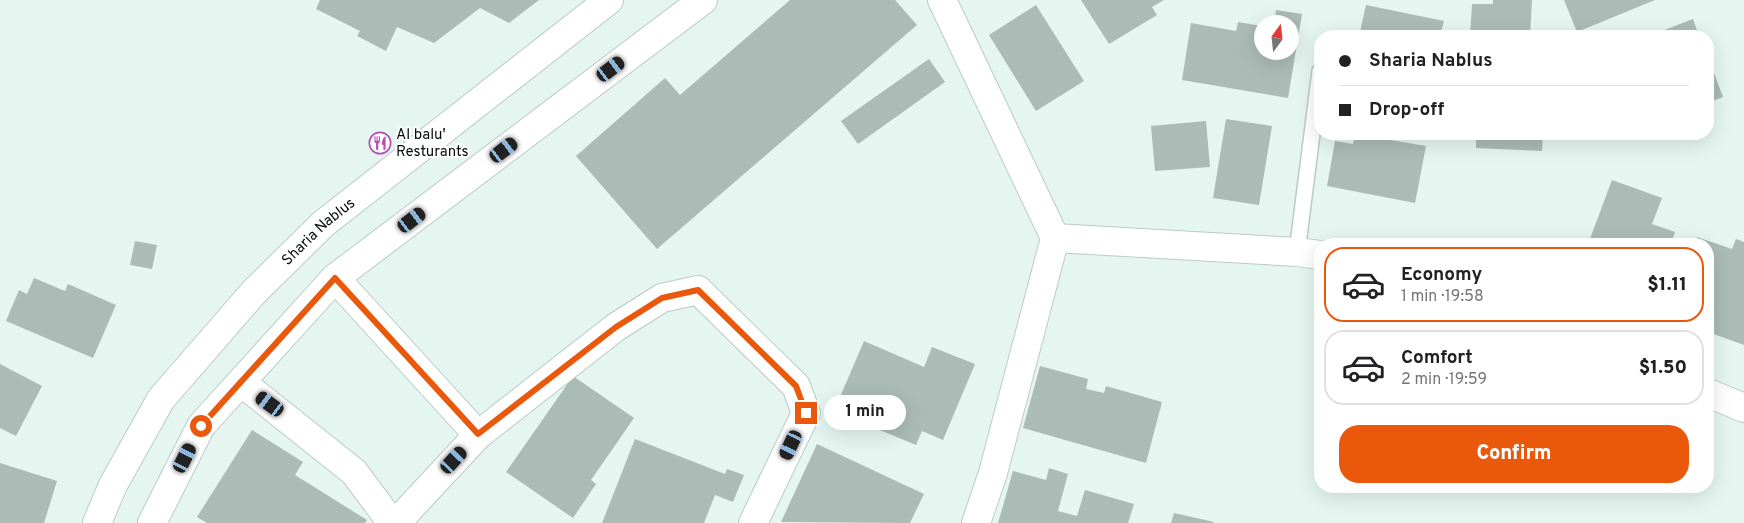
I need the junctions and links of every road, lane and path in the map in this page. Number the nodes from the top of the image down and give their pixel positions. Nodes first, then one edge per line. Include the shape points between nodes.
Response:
1 (608, 0) edge
2 (703, 0) edge
3 (942, 0) edge
4 (1316, 140) edge
5 (1054, 238) junction
6 (1309, 254) edge
7 (335, 278) junction
8 (240, 382) junction
9 (1714, 396) edge
10 (1744, 408) edge
11 (478, 434) junction
12 (97, 523) edge
13 (152, 523) edge
14 (392, 523) edge
15 (396, 523) edge
16 (753, 523) edge
17 (976, 523) edge

1 - 12 street, Sharia Nablus via 323,224 254,292 161,398 113,485
2 - 7 street
3 - 5 street
4 - 6 lane
5 - 6 street
5 - 17 street via 993,473
7 - 8 street
7 - 11 street
8 - 13 street via 201,426
8 - 14 street via 354,472
9 - 10 street
11 - 15 street
11 - 16 street via 616,327 662,298 698,290 796,386 806,413

